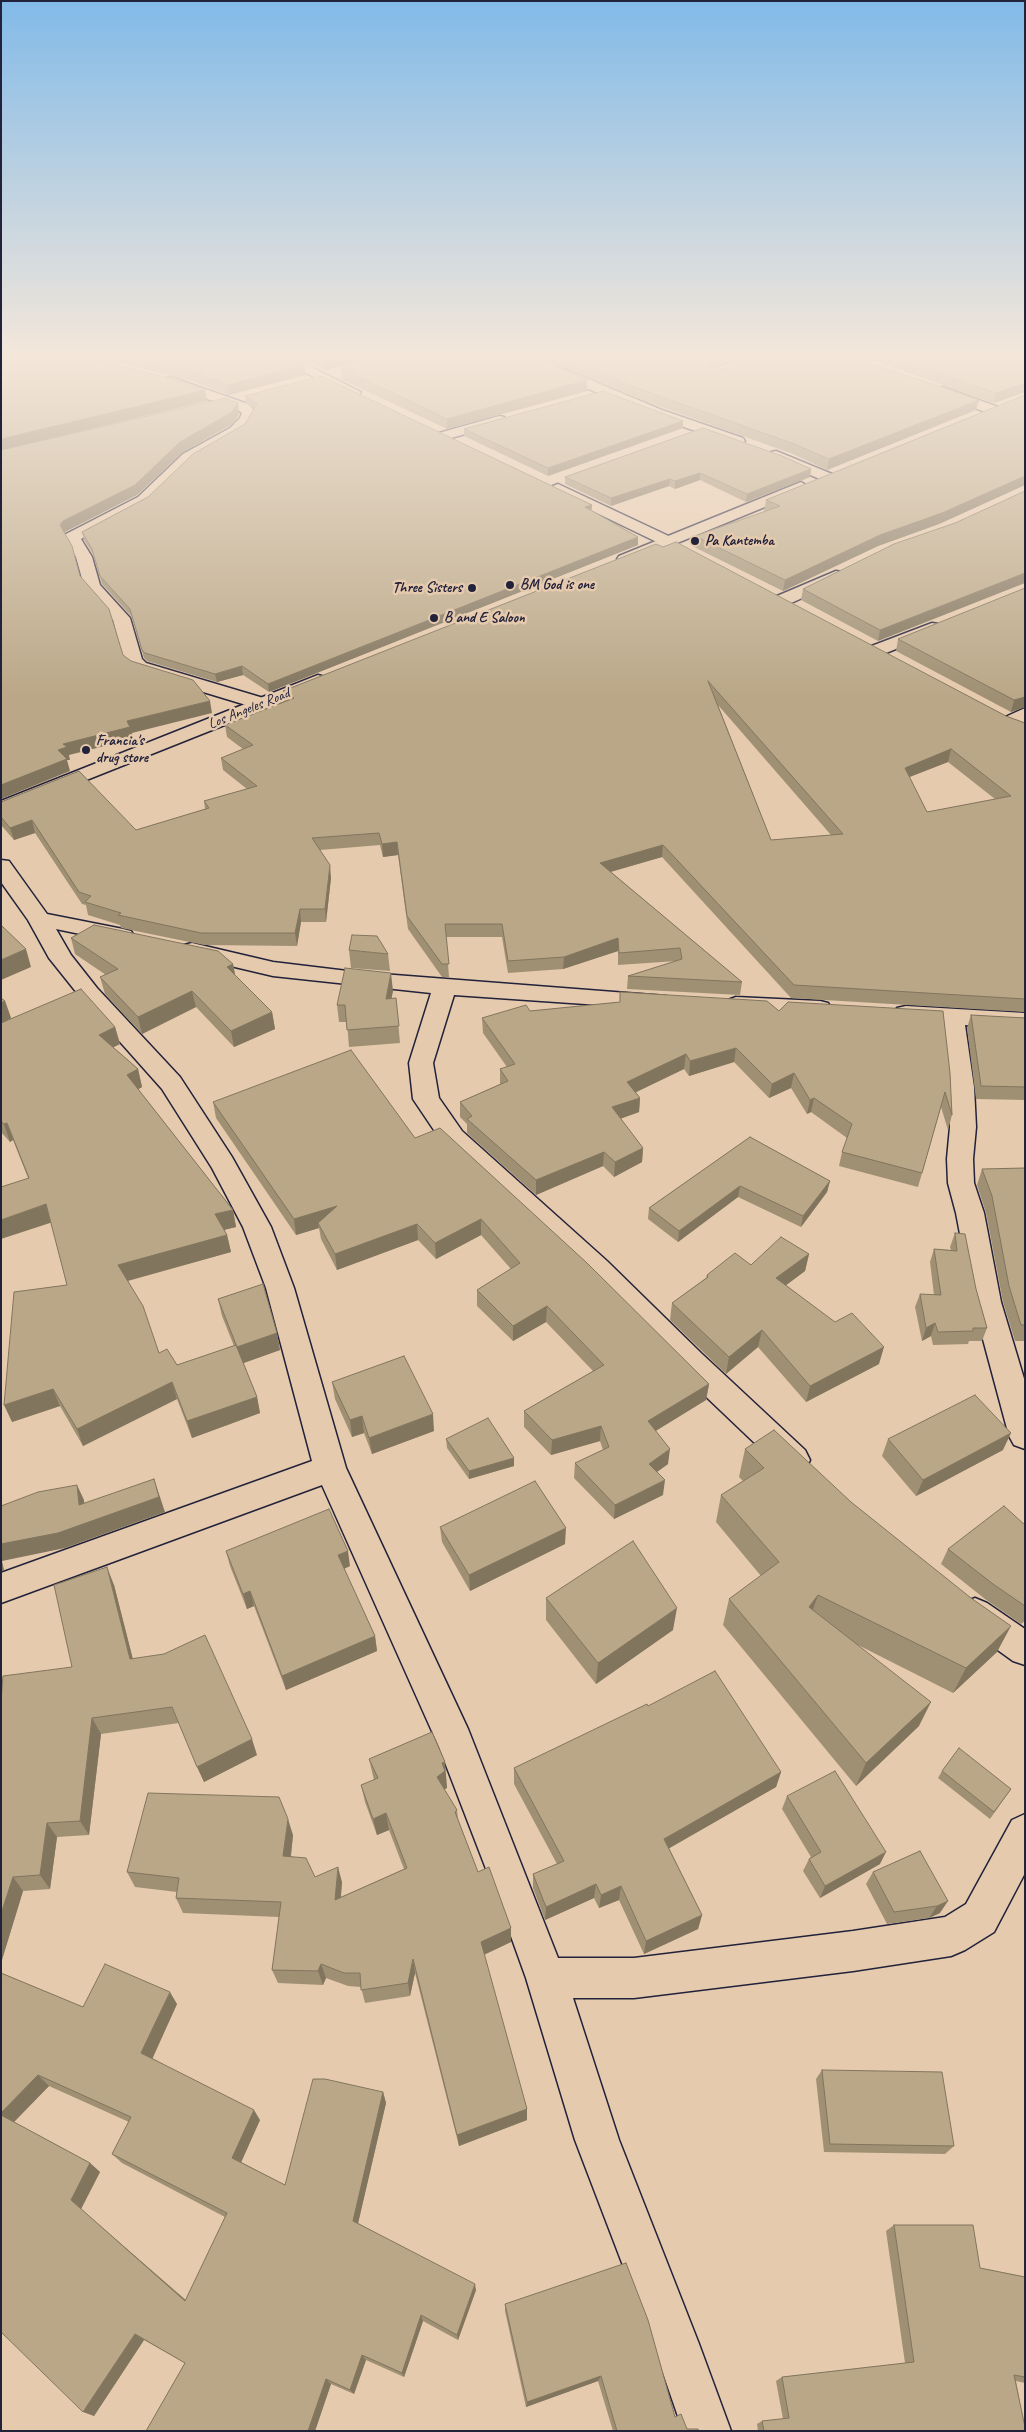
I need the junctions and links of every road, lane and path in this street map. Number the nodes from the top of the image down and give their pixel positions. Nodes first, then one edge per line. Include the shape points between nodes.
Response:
1 (173, 471) edge
2 (822, 471) edge
3 (564, 477) edge
4 (669, 542) junction
5 (605, 567) edge
6 (851, 568) edge
7 (783, 600) edge
8 (950, 621) edge
9 (876, 650) edge
10 (334, 675) edge
11 (263, 704) junction
12 (1, 808) edge
13 (1, 866) edge
14 (39, 919) junction
15 (146, 941) edge
16 (175, 947) edge
17 (445, 987) junction
18 (677, 1002) edge
19 (716, 1004) edge
20 (843, 1011) edge
21 (883, 1013) edge
22 (952, 1017) junction
23 (1025, 1021) edge
24 (1025, 1436) edge
25 (330, 1468) junction
26 (812, 1477) edge
27 (1, 1588) edge
28 (958, 1600) edge
29 (1025, 1649) edge
30 (1025, 1833) edge
31 (546, 1978) junction
32 (706, 2431) edge

1 - 11 street via 143,500 72,537 84,557 92,586 121,618 133,661 140,668
2 - 4 street via 832,475
3 - 4 street via 546,484
4 - 5 street
6 - 7 street
8 - 9 street
10 - 11 street, Los Angeles Road
11 - 12 street, Los Angeles Road
13 - 14 street
14 - 15 street
14 - 25 street via 61,958 77,998 171,1084 223,1164 257,1227 280,1288
16 - 17 street via 273,969
17 - 18 street
17 - 26 street via 421,1063 426,1099 452,1138 597,1269
19 - 20 street
21 - 22 street
22 - 23 street
22 - 24 street via 961,1087 961,1183 970,1213 986,1302
25 - 27 street
25 - 31 street via 455,1742
28 - 29 street
30 - 31 street via 980,1918 951,1936 644,1977
31 - 32 street via 597,2140

